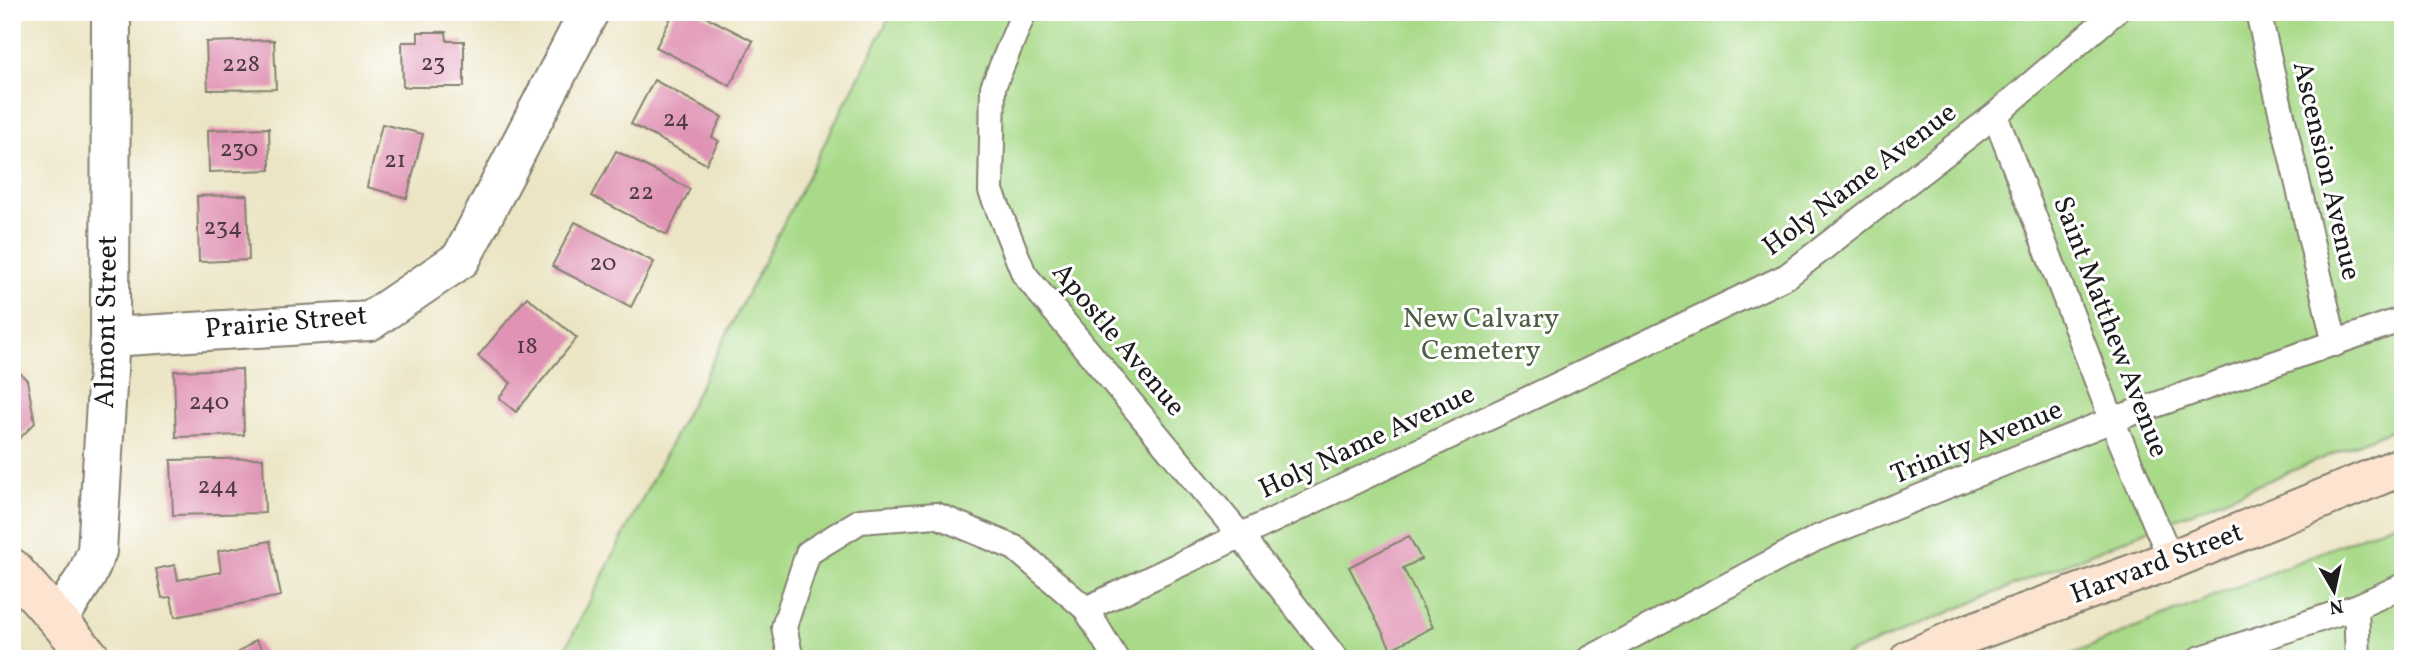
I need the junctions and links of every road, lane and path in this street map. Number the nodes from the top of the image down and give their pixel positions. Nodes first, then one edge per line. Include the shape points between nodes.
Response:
1 (111, 12) edge
2 (589, 12) edge
3 (1024, 12) edge
4 (2115, 12) edge
5 (2258, 12) edge
6 (1995, 115) junction
7 (2403, 320) edge
8 (110, 337) junction
9 (2335, 344) junction
10 (2112, 420) junction
11 (2403, 467) edge
12 (1240, 535) junction
13 (2171, 560) junction
14 (12, 568) edge
15 (2403, 586) edge
16 (2356, 607) junction
17 (1086, 609) junction
18 (58, 620) junction
19 (92, 659) edge
20 (791, 659) edge
21 (1116, 659) edge
22 (1336, 659) edge
23 (1589, 659) edge
24 (1910, 659) edge
25 (2199, 659) edge
26 (2358, 659) edge

1 - 8 street, Almont Street
2 - 8 street, Prairie Street via 460,259 370,321
3 - 12 lane, Apostle Avenue via 993,88 991,191 1024,274
4 - 6 lane, Holy Name Avenue
5 - 9 lane, Ascension Avenue
6 - 10 lane, Saint Matthew Avenue
6 - 12 lane, Holy Name Avenue via 1787,276
7 - 9 lane, Trinity Avenue
8 - 18 street, Almont Street via 97,551
9 - 10 lane, Trinity Avenue
10 - 13 lane, Saint Matthew Avenue
10 - 23 lane, Trinity Avenue via 1817,538
11 - 13 main road, Harvard Street
12 - 17 lane, Holy Name Avenue
12 - 22 lane, Apostle Avenue
13 - 24 main road, Harvard Street
14 - 18 main road
15 - 16 lane
16 - 25 lane
16 - 26 lane
17 - 20 lane via 1015,548 936,515 860,521 808,553 784,627
17 - 21 lane
18 - 19 main road

